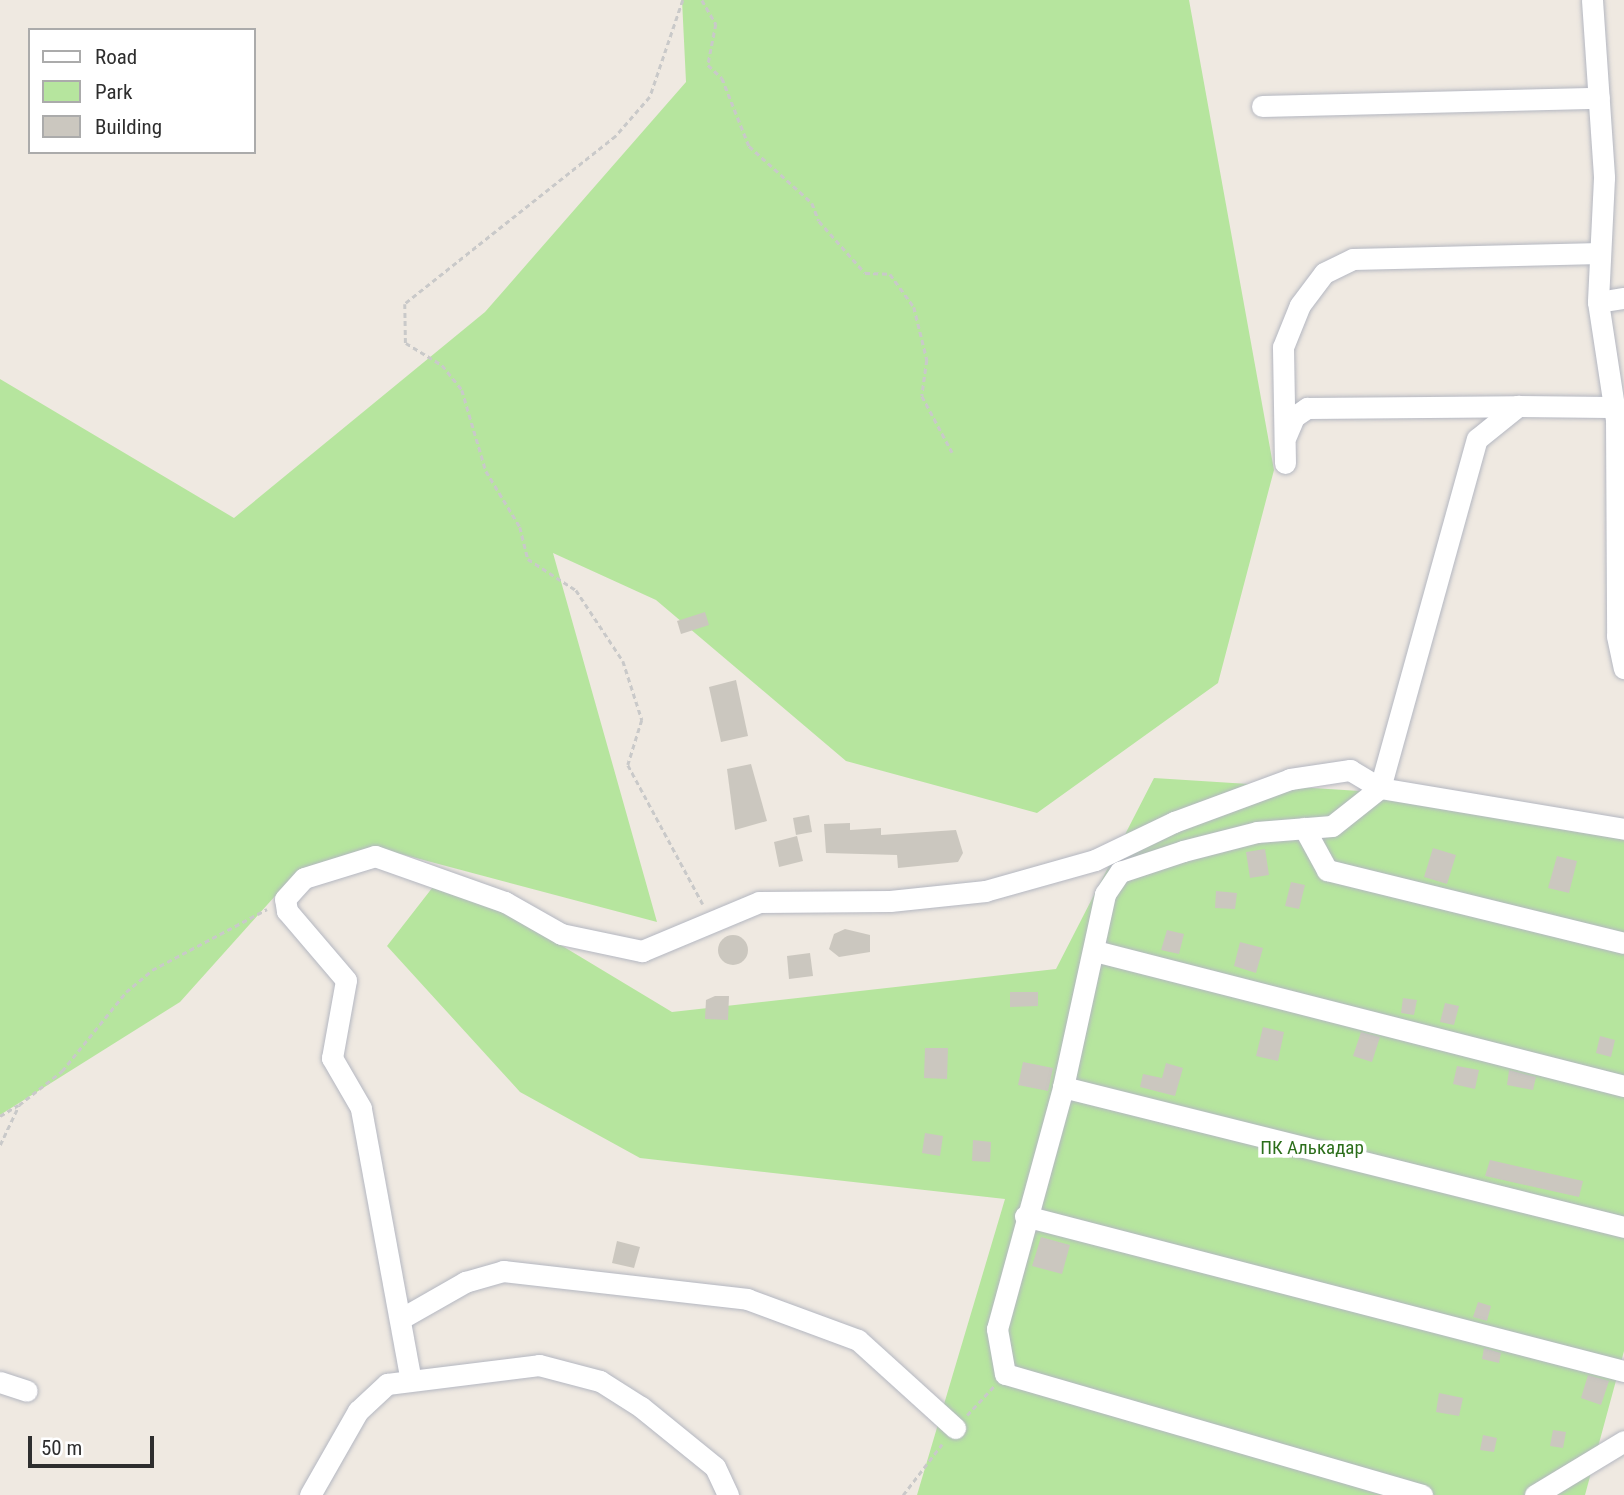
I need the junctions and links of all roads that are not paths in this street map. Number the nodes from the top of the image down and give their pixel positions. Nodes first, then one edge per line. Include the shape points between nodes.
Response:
1 (1592, 0) edge
2 (1599, 99) junction
3 (1262, 106) dead end
4 (1600, 253) junction
5 (1624, 298) edge
6 (1598, 302) junction
7 (1518, 406) junction
8 (1608, 407) dead end
9 (1285, 439) junction
10 (1285, 463) dead end
11 (1624, 668) edge
12 (1380, 788) junction
13 (1304, 828) junction
14 (1624, 829) edge
15 (1120, 872) junction
16 (1012, 883) junction
17 (1624, 943) edge
18 (1095, 951) junction
19 (1624, 1086) edge
20 (1063, 1087) junction
21 (1025, 1216) junction
22 (1624, 1227) edge
23 (402, 1318) junction
24 (1624, 1371) edge
25 (410, 1376) junction
26 (0, 1382) edge
27 (27, 1391) dead end
28 (955, 1428) dead end
29 (1624, 1441) edge
30 (310, 1495) edge
31 (728, 1495) edge
32 (1422, 1495) edge
33 (1535, 1495) edge

1 - 2 street
2 - 3 street
2 - 4 street
4 - 6 street
4 - 9 street via 1353,260 1324,273 1300,305 1283,347
5 - 6 street
6 - 11 street via 1616,419 1617,636
7 - 8 street
7 - 9 street via 1307,408 1294,417
7 - 12 street via 1477,439
9 - 10 street
12 - 13 street via 1332,827
12 - 14 street
12 - 16 street via 1350,769 1290,779 1174,822 1095,860
13 - 15 street via 1256,832
13 - 17 street via 1327,870
15 - 16 street
15 - 18 street via 1105,894
16 - 23 street via 890,901 759,902 642,951 607,948 561,934 505,902 375,856 304,878 285,899 287,911 346,980 332,1058 361,1108
18 - 19 street
18 - 20 street
20 - 21 street
20 - 22 street
21 - 24 street
21 - 32 street via 997,1329 1005,1374
23 - 25 street
23 - 28 street via 465,1282 503,1271 747,1300 858,1340
25 - 30 street via 387,1384 358,1411
25 - 31 street via 539,1366 600,1381 686,1438 715,1467
26 - 27 street
29 - 33 street

